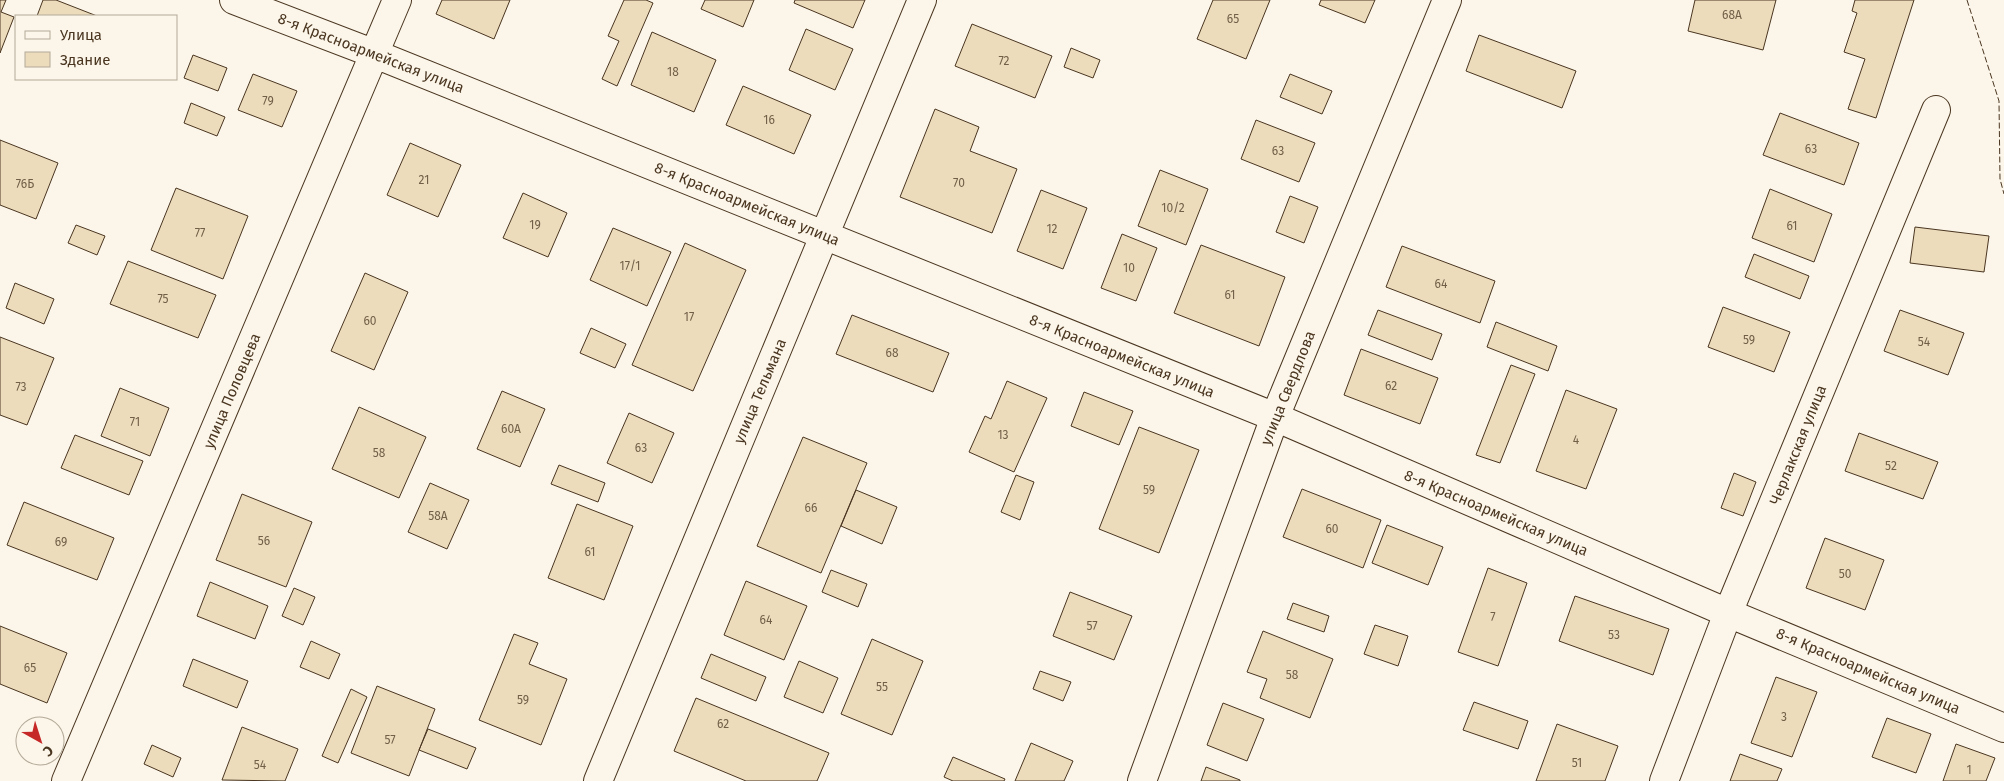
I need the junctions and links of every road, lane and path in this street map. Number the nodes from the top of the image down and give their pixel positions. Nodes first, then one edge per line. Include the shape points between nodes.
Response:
1 (234, 0) edge
2 (397, 0) edge
3 (922, 0) edge
4 (1447, 0) edge
5 (375, 54) junction
6 (1936, 110) dead end
7 (825, 235) junction
8 (1275, 417) junction
9 (1728, 613) junction
10 (2004, 728) edge
11 (66, 781) edge
12 (598, 781) edge
13 (1142, 781) edge
14 (1664, 781) edge

1 - 5 street, 8-я Красноармейская улица
2 - 5 street, улица Половцева
3 - 7 street, улица Тельмана
4 - 8 street, улица Свердлова
5 - 7 street, 8-я Красноармейская улица
5 - 11 street, улица Половцева
6 - 9 street, Черлакская улица
7 - 8 street, 8-я Красноармейская улица
7 - 12 street, улица Тельмана
8 - 9 street, 8-я Красноармейская улица
8 - 13 street, улица Свердлова
9 - 10 street, 8-я Красноармейская улица
9 - 14 street, Черлакская улица

